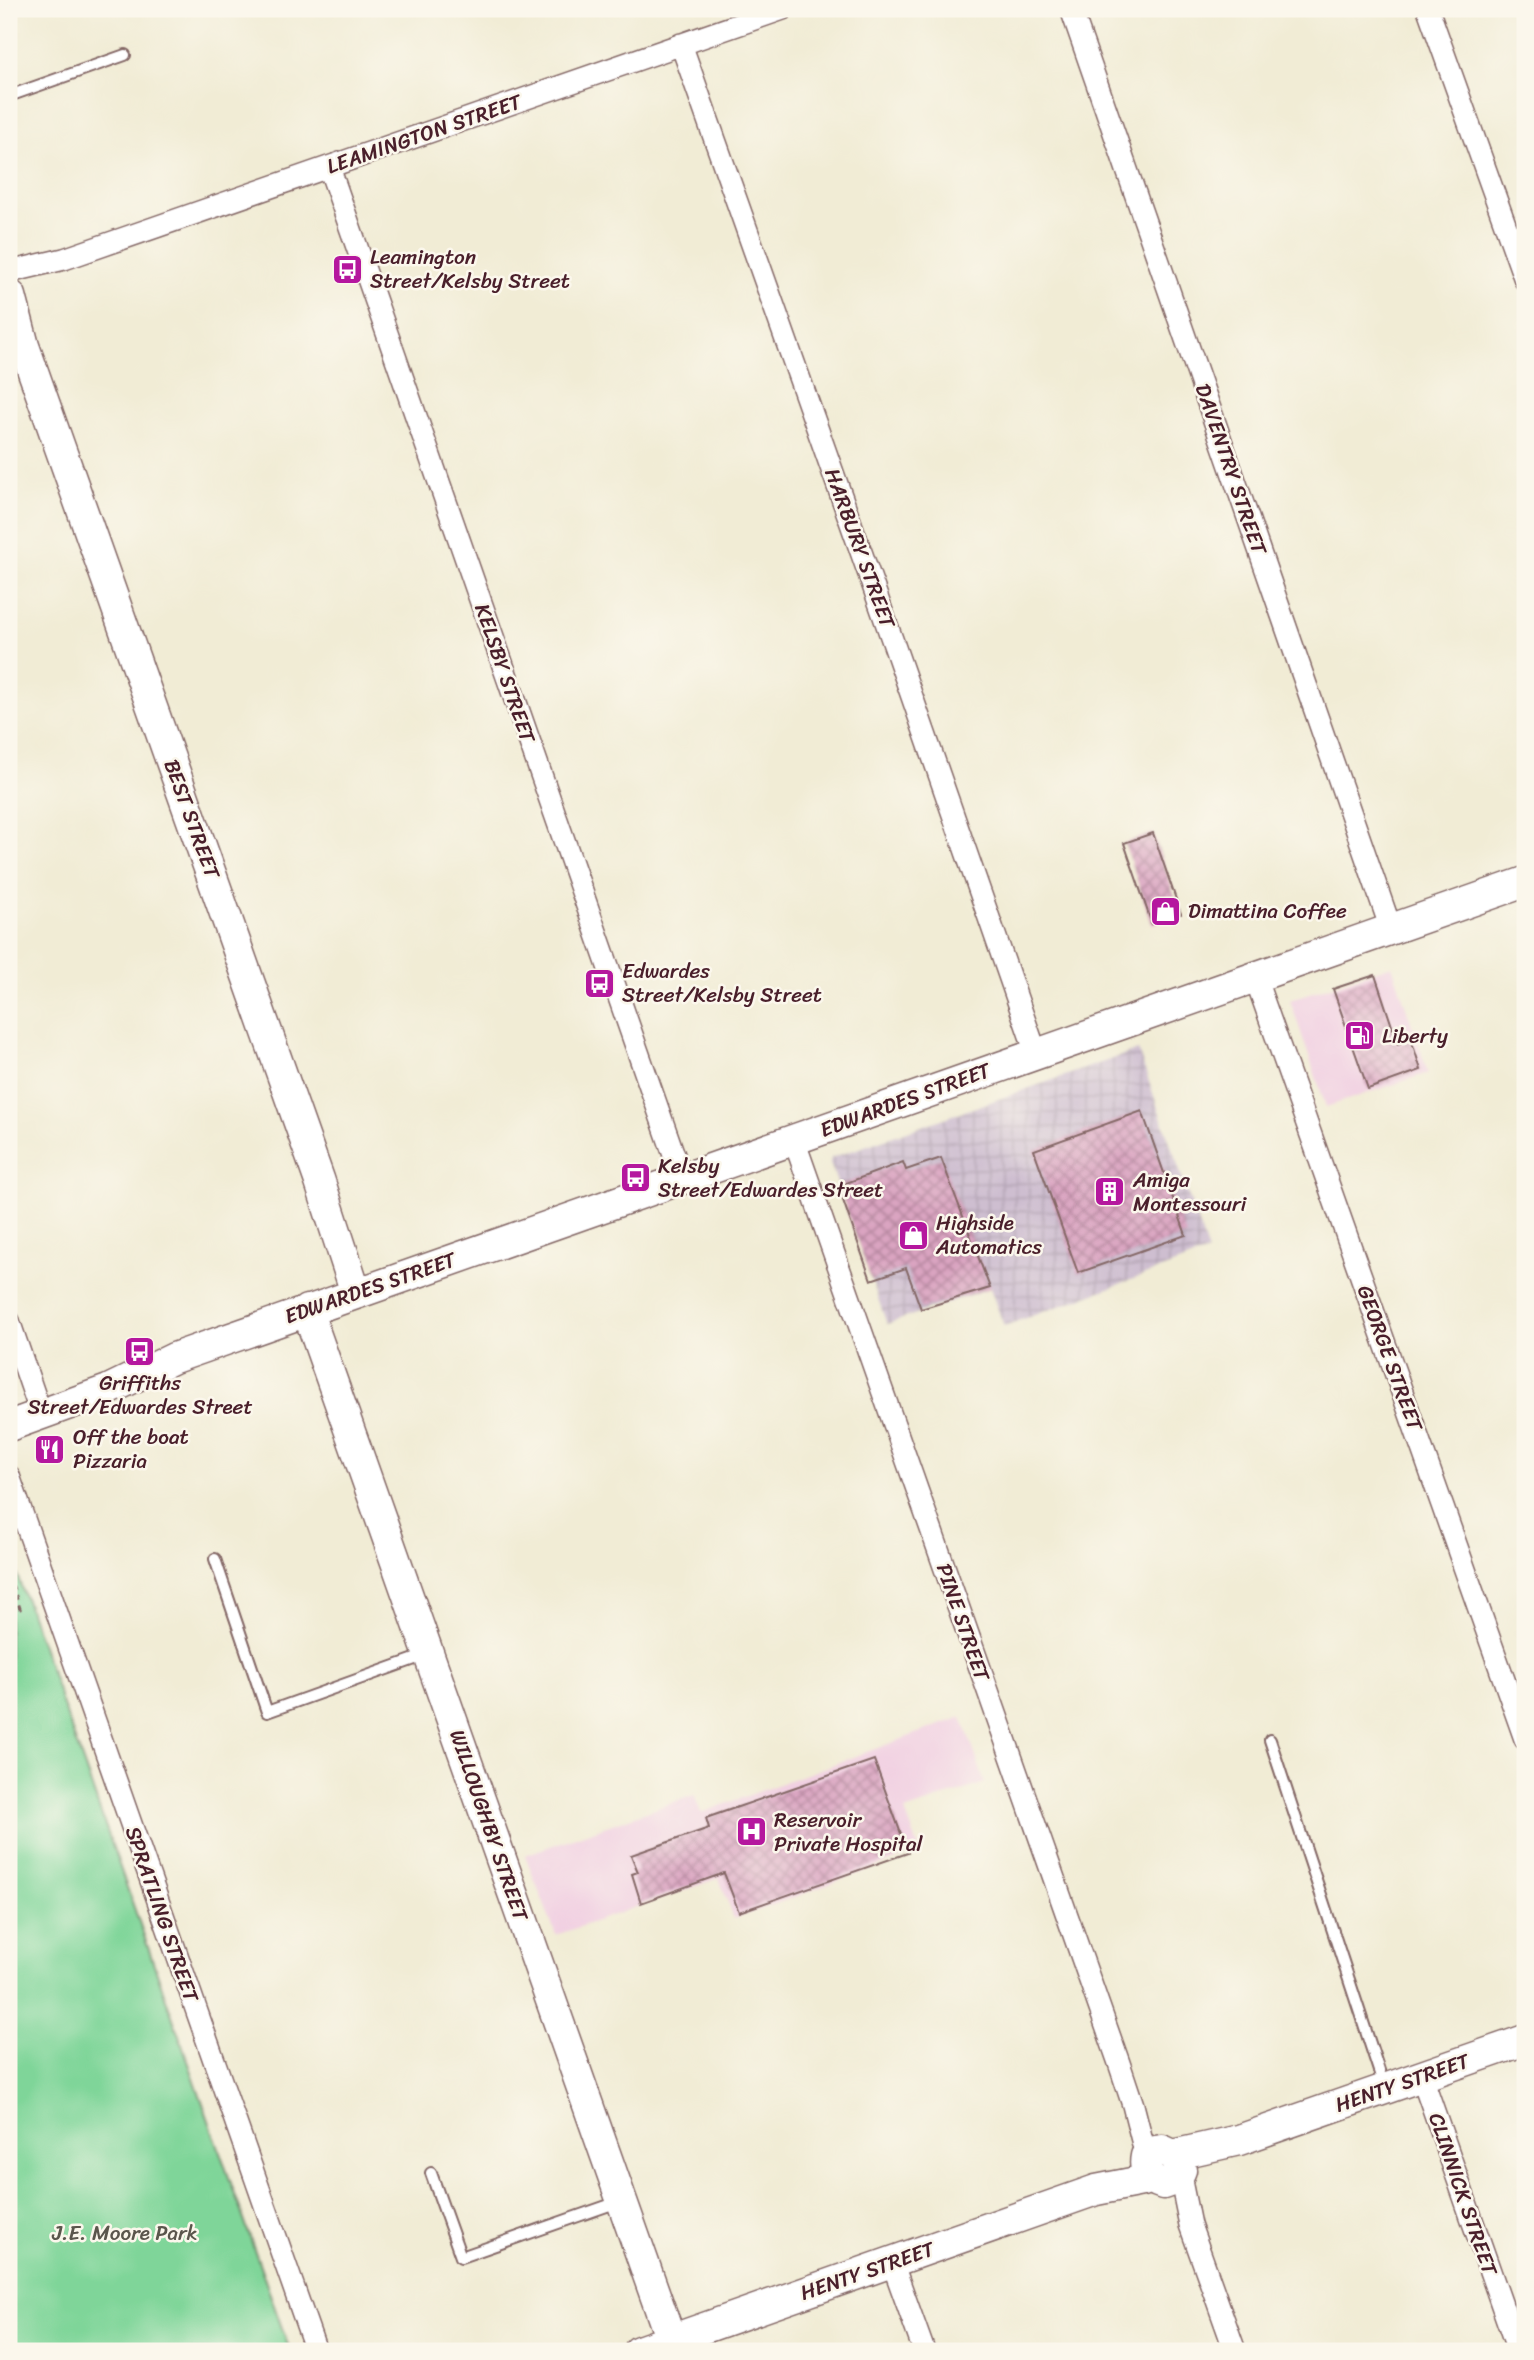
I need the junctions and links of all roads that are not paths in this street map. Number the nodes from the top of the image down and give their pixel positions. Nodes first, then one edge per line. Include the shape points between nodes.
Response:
1 (783, 9) edge
2 (1071, 9) edge
3 (1428, 9) edge
4 (681, 44) junction
5 (125, 55) dead end
6 (9, 96) edge
7 (329, 167) junction
8 (1525, 280) edge
9 (12, 302) edge
10 (1525, 882) edge
11 (1391, 929) junction
12 (1255, 977) junction
13 (1036, 1053) junction
14 (794, 1140) junction
15 (682, 1178) junction
16 (356, 1293) junction
17 (307, 1310) junction
18 (9, 1321) edge
19 (29, 1408) edge
20 (9, 1426) edge
21 (9, 1476) edge
22 (215, 1559) dead end
23 (428, 1654) junction
24 (1525, 1739) edge
25 (1270, 1740) dead end
26 (1525, 2040) edge
27 (1422, 2077) junction
28 (1385, 2089) junction
29 (1163, 2166) junction
30 (430, 2173) dead end
31 (621, 2201) junction
32 (892, 2262) junction
33 (671, 2340) junction
34 (316, 2351) edge
35 (639, 2351) edge
36 (924, 2351) edge
37 (1235, 2351) edge
38 (1518, 2351) edge

1 - 4 street, LEAMINGTON STREET
2 - 11 street, DAVENTRY STREET
3 - 8 street
4 - 7 street, LEAMINGTON STREET
4 - 13 street, HARBURY STREET
5 - 6 lane
7 - 9 street, LEAMINGTON STREET via 64,259
7 - 15 street, KELSBY STREET
9 - 16 street, BEST STREET
10 - 11 street, EDWARDES STREET
11 - 12 street, EDWARDES STREET
12 - 13 street, EDWARDES STREET
12 - 24 street, GEORGE STREET
13 - 14 street, EDWARDES STREET
14 - 15 street, EDWARDES STREET
14 - 29 street, PINE STREET via 1133,2105
15 - 16 street, EDWARDES STREET
16 - 17 street, EDWARDES STREET
17 - 19 street, EDWARDES STREET via 165,1361 86,1382
17 - 23 street, WILLOUGHBY STREET
18 - 19 street
19 - 20 street, EDWARDES STREET
21 - 34 street, SPRATLING STREET
22 - 23 lane via 267,1712
23 - 31 street, WILLOUGHBY STREET
25 - 28 lane
26 - 27 street, HENTY STREET
27 - 28 street, HENTY STREET
27 - 38 street, CLINNICK STREET
28 - 29 street, HENTY STREET
29 - 32 street, HENTY STREET
29 - 37 street, PINE STREET via 1190,2225
30 - 31 lane via 461,2257
31 - 33 street, WILLOUGHBY STREET
32 - 33 street, HENTY STREET
32 - 36 street
33 - 35 street, HENTY STREET

